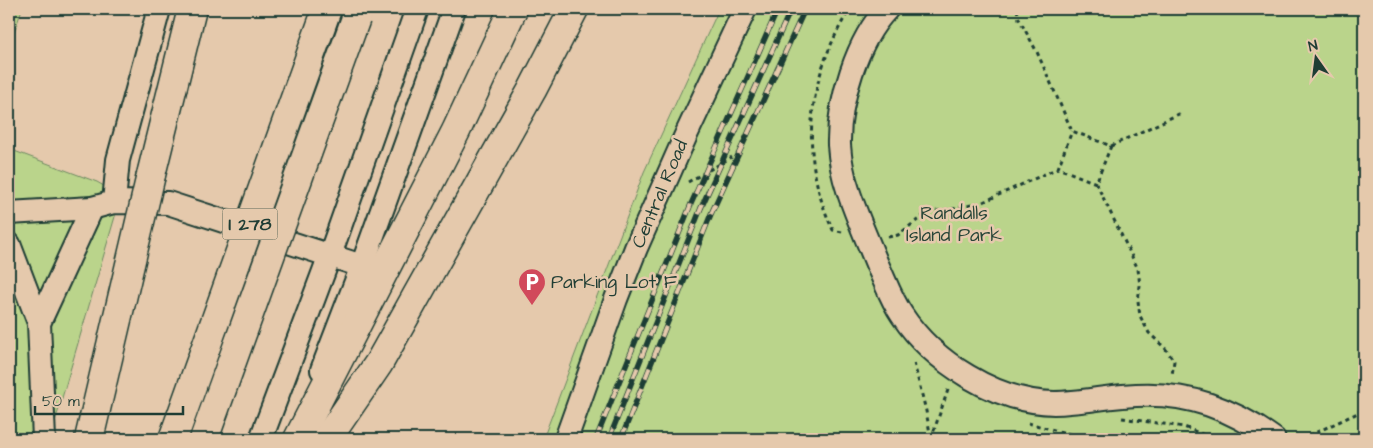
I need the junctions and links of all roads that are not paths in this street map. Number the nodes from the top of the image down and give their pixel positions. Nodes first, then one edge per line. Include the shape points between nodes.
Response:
1 (159, 9) edge
2 (192, 9) edge
3 (327, 9) edge
4 (359, 9) edge
5 (417, 9) edge
6 (454, 9) edge
7 (513, 9) edge
8 (574, 9) edge
9 (745, 9) edge
10 (887, 9) edge
11 (114, 202) junction
12 (92, 208) junction
13 (9, 213) edge
14 (9, 244) edge
15 (330, 255) junction
16 (362, 266) junction
17 (38, 323) junction
18 (44, 439) edge
19 (89, 439) edge
20 (173, 439) edge
21 (204, 439) edge
22 (261, 439) edge
23 (297, 439) edge
24 (327, 439) edge
25 (566, 439) edge
26 (1274, 439) edge

1 - 11 street via 118,160
2 - 19 highway, bridge
3 - 20 highway, I 278, bridge
4 - 21 highway, I 278, bridge
5 - 15 street
6 - 16 street
7 - 23 highway via 456,131
8 - 24 highway via 379,363
9 - 25 street, Central Road via 636,248
10 - 26 street via 873,28 854,66 843,108 839,145 851,200 892,298 912,329 945,361 983,384 1009,394 1051,403 1137,394 1188,399 1228,411
11 - 12 street
11 - 15 street via 168,203
12 - 13 street
12 - 17 street
14 - 17 street
15 - 16 street
15 - 22 street
16 - 23 street
17 - 18 street

